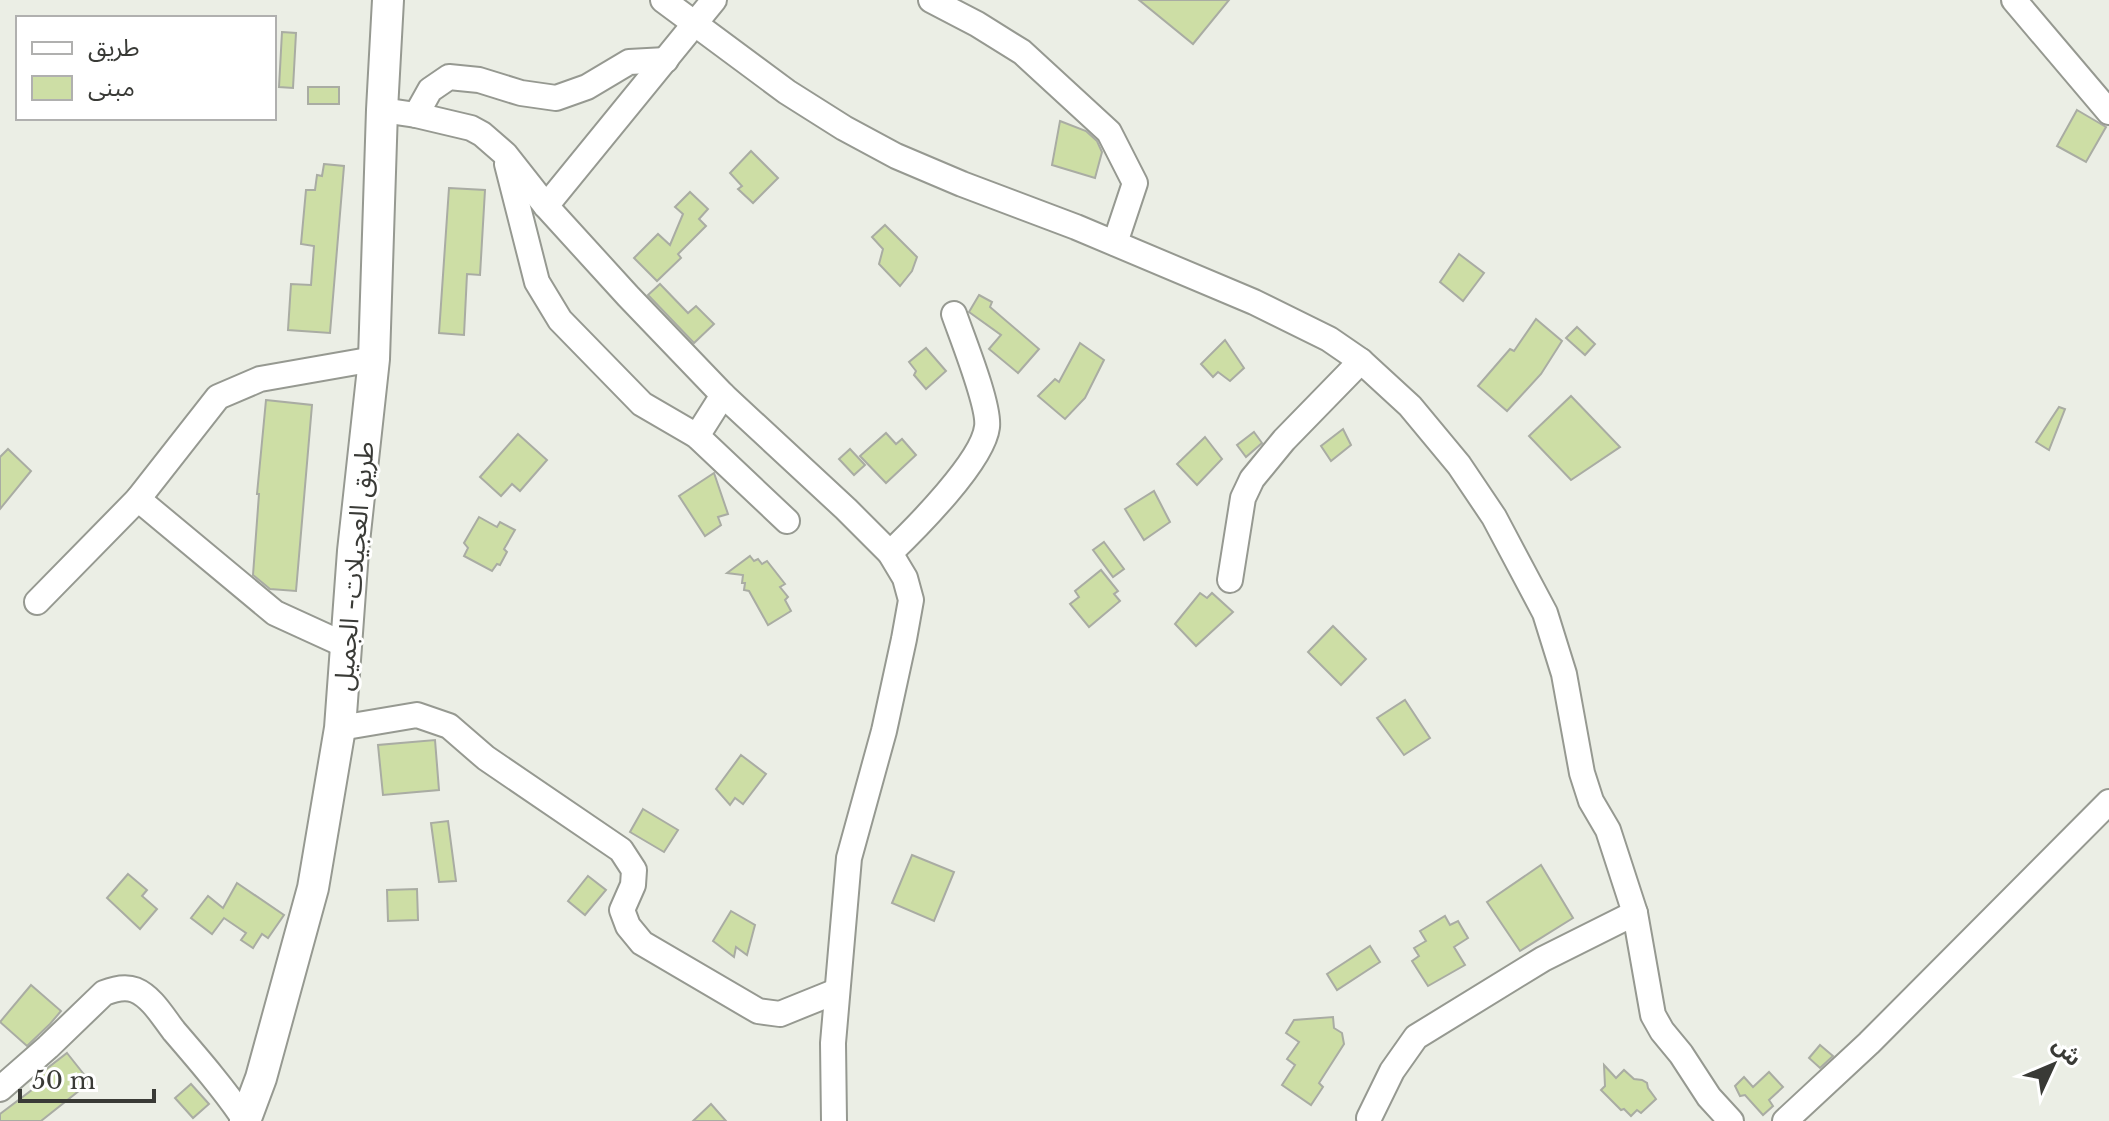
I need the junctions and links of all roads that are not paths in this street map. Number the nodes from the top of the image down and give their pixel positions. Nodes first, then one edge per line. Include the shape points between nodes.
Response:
1 (388, 0) edge
2 (663, 0) edge
3 (714, 0) edge
4 (931, 0) edge
5 (2014, 0) edge
6 (694, 25) junction
7 (666, 60) junction
8 (382, 110) junction
9 (2109, 112) edge
10 (416, 115) junction
11 (505, 154) junction
12 (546, 206) junction
13 (1115, 243) junction
14 (954, 314) dead end
15 (374, 359) junction
16 (1361, 361) junction
17 (723, 395) junction
18 (697, 436) junction
19 (138, 499) junction
20 (787, 521) dead end
21 (890, 553) junction
22 (1230, 580) dead end
23 (37, 602) dead end
24 (345, 645) junction
25 (340, 728) junction
26 (2109, 802) edge
27 (1635, 913) junction
28 (837, 991) junction
29 (0, 1089) edge
30 (1369, 1118) dead end
31 (245, 1120) edge
32 (834, 1121) edge
33 (1731, 1121) edge
34 (1785, 1121) edge

1 - 8 main road, طريق العجيلات- الجميل
2 - 6 street
3 - 6 street
4 - 13 street via 1022,52 1109,132 1135,183
5 - 9 street
6 - 7 street
6 - 13 street via 787,92 883,149
7 - 10 street via 629,62 556,98 449,77 430,90
7 - 12 street
8 - 10 street
8 - 15 main road, طريق العجيلات- الجميل
10 - 11 street via 471,128
11 - 12 street
11 - 18 street via 537,282 560,320 642,404
12 - 17 street
13 - 16 street via 1254,302
14 - 21 street via 988,426 962,473
15 - 19 street via 260,379 218,397
15 - 24 main road, طريق العجيلات- الجميل
16 - 22 street via 1252,479 1243,498
16 - 27 street via 1410,406 1459,465 1494,517 1545,613 1564,674 1582,773 1608,830
17 - 18 street
17 - 21 street
18 - 20 street
19 - 23 street
19 - 24 street via 275,613
21 - 28 street via 911,600 884,731 849,858
24 - 25 main road, طريق العجيلات- الجميل
25 - 28 street via 417,715 449,726 486,758 621,850 634,870 622,910 642,943 758,1011 780,1014
25 - 31 main road, طريق العجيلات- الجميل via 313,888
26 - 34 street
27 - 30 street via 1543,959 1416,1037
27 - 33 street via 1653,1015
28 - 32 street
29 - 31 street via 104,993 127,988 152,1002

